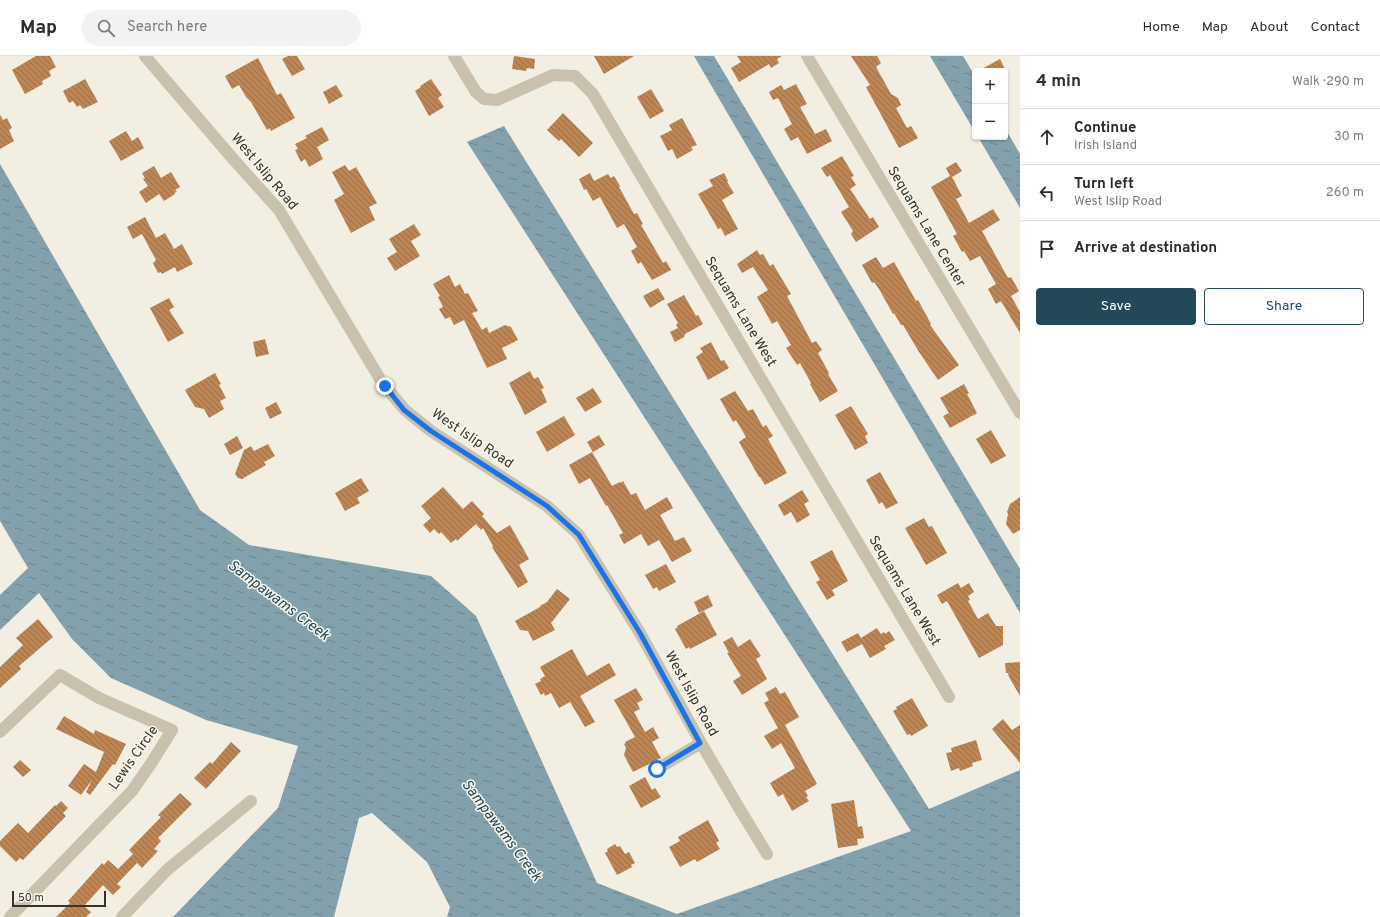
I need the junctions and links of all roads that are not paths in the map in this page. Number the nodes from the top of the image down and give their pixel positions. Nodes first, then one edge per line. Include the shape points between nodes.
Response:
1 (146, 56) edge
2 (454, 56) edge
3 (807, 56) edge
4 (1020, 413) edge
5 (949, 697) dead end
6 (0, 732) edge
7 (700, 743) junction
8 (657, 769) dead end
9 (251, 800) dead end
10 (767, 854) dead end
11 (10, 917) edge
12 (122, 917) edge

1 - 7 street, West Islip Road via 279,210 383,384 404,410 431,431 547,506 579,535 640,633
2 - 5 street, Sequams Lane West via 476,92 484,99 497,100 554,75 575,76 593,94
3 - 4 street, Sequams Lane Center
6 - 11 street, Lewis Circle via 60,675 99,698 172,730 132,791
7 - 8 street
7 - 10 street, West Islip Road
9 - 12 street via 167,870

